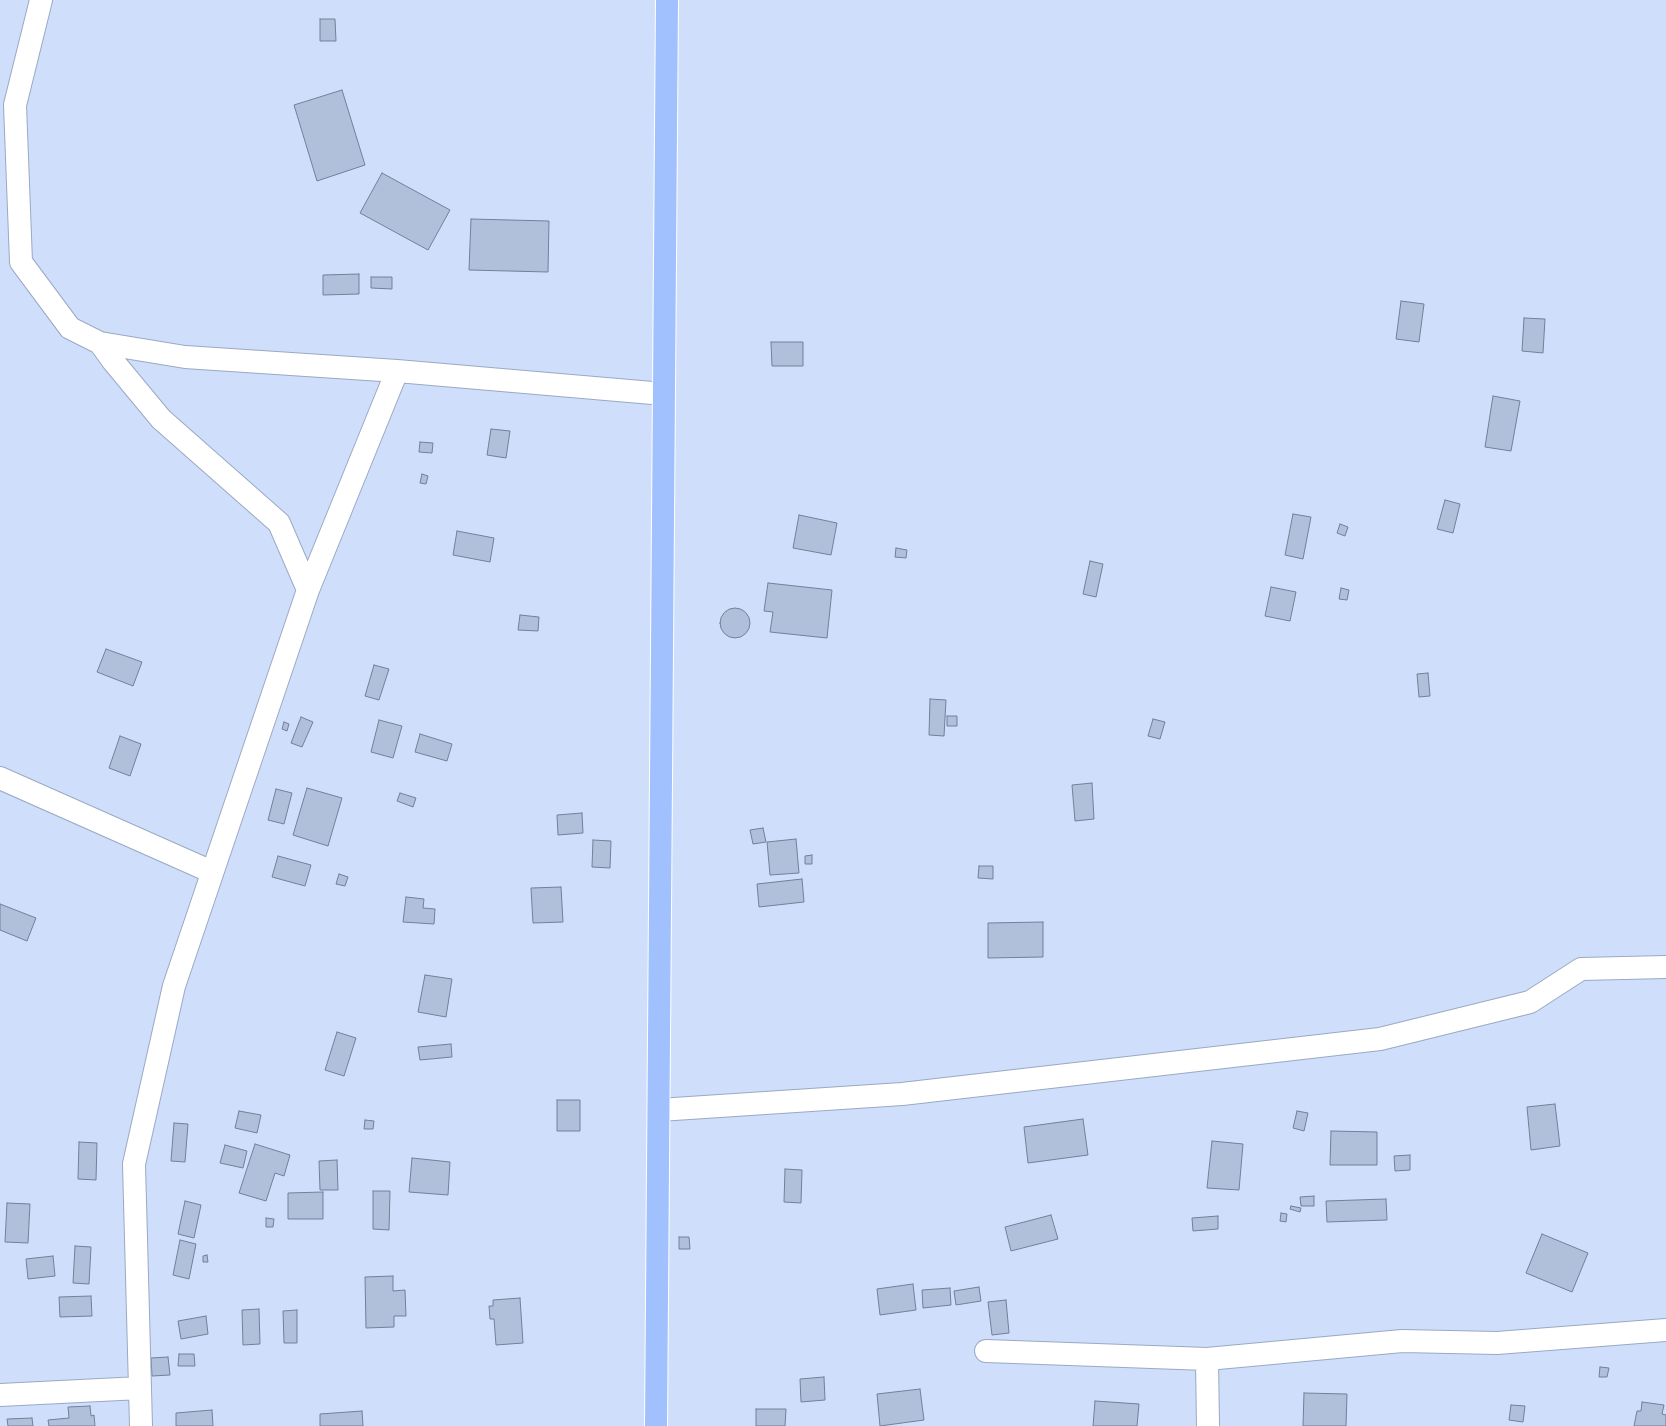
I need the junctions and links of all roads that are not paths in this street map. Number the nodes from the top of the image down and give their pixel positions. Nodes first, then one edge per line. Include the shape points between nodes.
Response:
1 (41, 0) edge
2 (667, 0) edge
3 (100, 343) junction
4 (397, 371) junction
5 (664, 394) junction
6 (308, 590) junction
7 (0, 778) edge
8 (212, 872) junction
9 (1666, 967) edge
10 (658, 1110) junction
11 (1666, 1330) edge
12 (986, 1351) dead end
13 (1207, 1359) junction
14 (140, 1388) junction
15 (0, 1395) edge
16 (141, 1426) edge
17 (656, 1426) edge
18 (1208, 1426) edge

1 - 3 street via 15,105 21,262 70,328
2 - 5 main road
3 - 4 street via 185,356
3 - 6 street via 112,361 162,419 279,523
4 - 5 street
4 - 6 street
5 - 10 main road
6 - 8 street
7 - 8 street
8 - 14 street via 174,986 134,1164
9 - 10 street via 1581,969 1530,1002 1380,1039 902,1094
10 - 17 main road
11 - 13 street via 1497,1343 1402,1341
12 - 13 street
13 - 18 street
14 - 15 street
14 - 16 street

